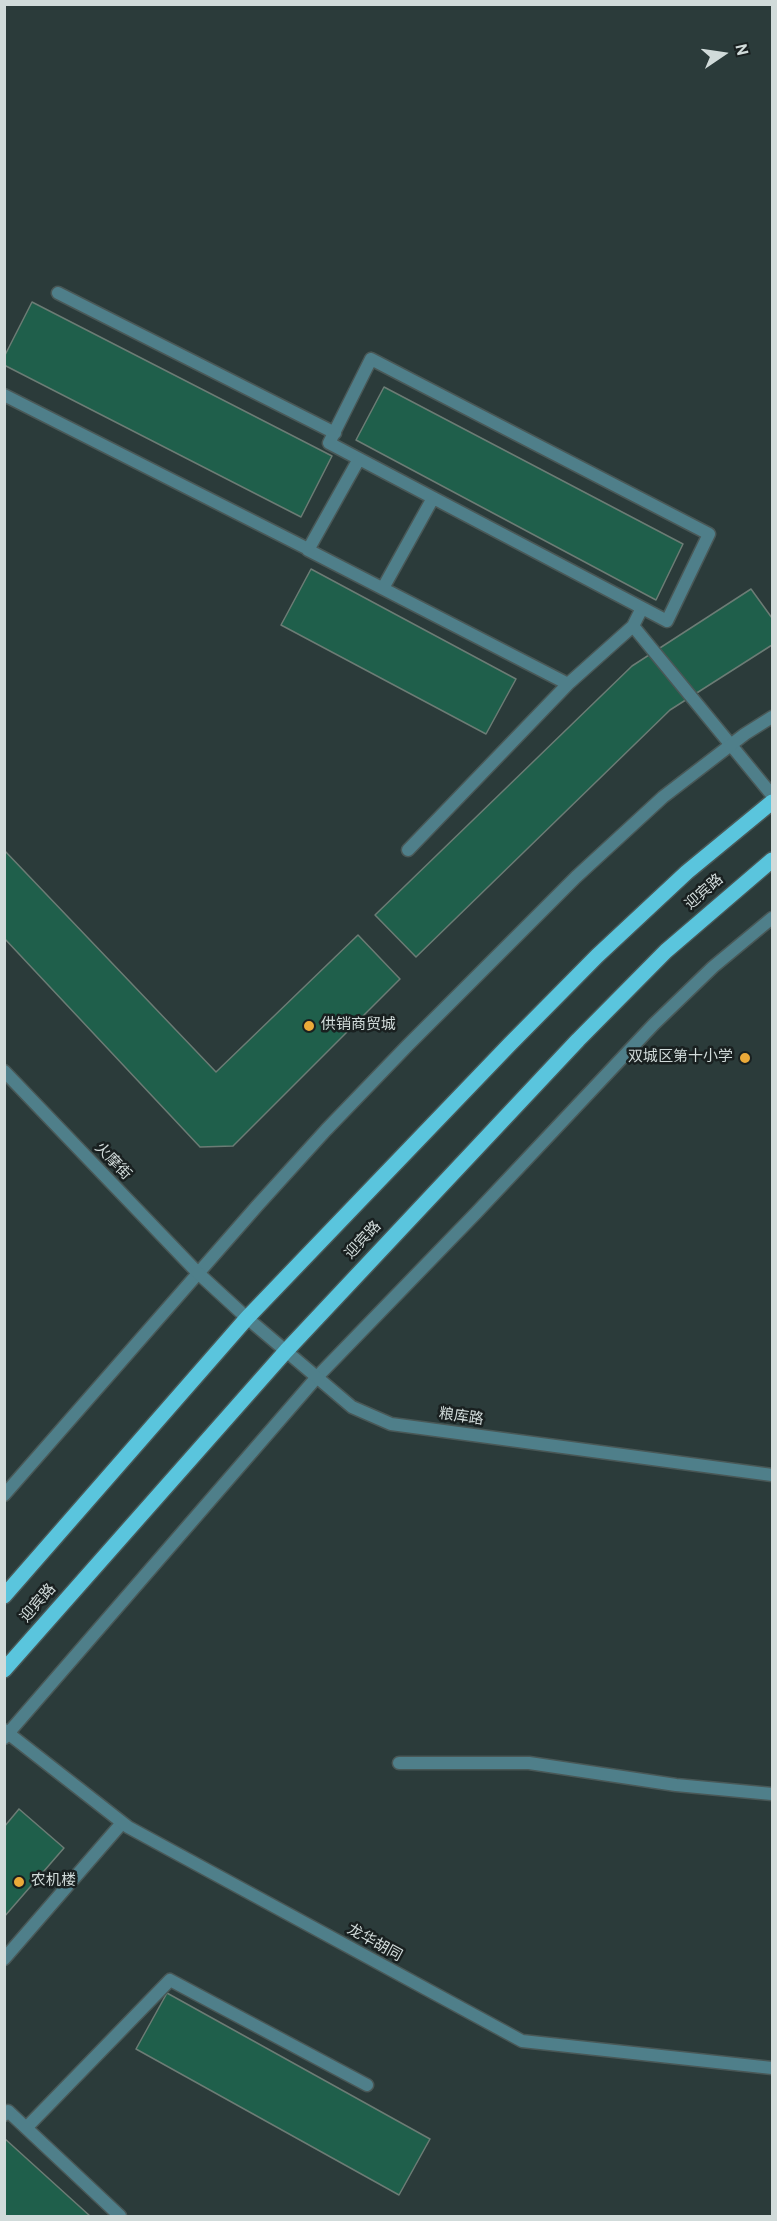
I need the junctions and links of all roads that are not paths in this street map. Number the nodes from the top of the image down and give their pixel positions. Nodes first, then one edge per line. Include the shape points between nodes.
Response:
1 (58, 293) dead end
2 (4, 395) edge
3 (334, 433) junction
4 (359, 459) junction
5 (433, 498) junction
6 (310, 550) junction
7 (383, 588) junction
8 (642, 608) junction
9 (633, 626) junction
10 (568, 684) junction
11 (772, 717) edge
12 (731, 745) junction
13 (772, 795) edge
14 (772, 802) edge
15 (408, 850) dead end
16 (772, 860) edge
17 (772, 918) edge
18 (4, 1071) edge
19 (198, 1273) junction
20 (247, 1318) junction
21 (286, 1351) junction
22 (317, 1377) junction
23 (772, 1475) edge
24 (4, 1496) edge
25 (4, 1596) edge
26 (4, 1670) edge
27 (6, 1734) edge
28 (399, 1763) dead end
29 (772, 1794) edge
30 (122, 1822) junction
31 (4, 1959) edge
32 (772, 2068) edge
33 (367, 2085) dead end
34 (4, 2115) edge
35 (26, 2128) junction
36 (120, 2217) edge

1 - 3 street
2 - 6 street
3 - 4 street via 329,443
3 - 8 street via 370,358 709,534 667,621
4 - 5 street
4 - 6 street
5 - 7 street
5 - 8 street
6 - 7 street
7 - 10 street
8 - 9 street
9 - 10 street
9 - 12 street
10 - 15 street
11 - 12 street
12 - 13 street
12 - 19 street via 663,797 576,877 326,1130
14 - 20 main road, 迎宾路 via 687,872 597,956
16 - 21 main road, 迎宾路 via 666,951
17 - 22 street via 654,1024
18 - 19 street, 火摩街
19 - 20 street, 粮库路
19 - 24 street
20 - 21 street, 粮库路
20 - 25 main road, 迎宾路
21 - 22 street, 粮库路
21 - 26 main road, 迎宾路
22 - 23 street, 粮库路 via 352,1407 391,1424
22 - 27 street
27 - 30 street, 龙华胡同
28 - 29 street via 529,1763 676,1785
30 - 31 street
30 - 32 street, 龙华胡同 via 522,2041
33 - 35 street via 170,1980
34 - 35 street via 8,2111
35 - 36 street

